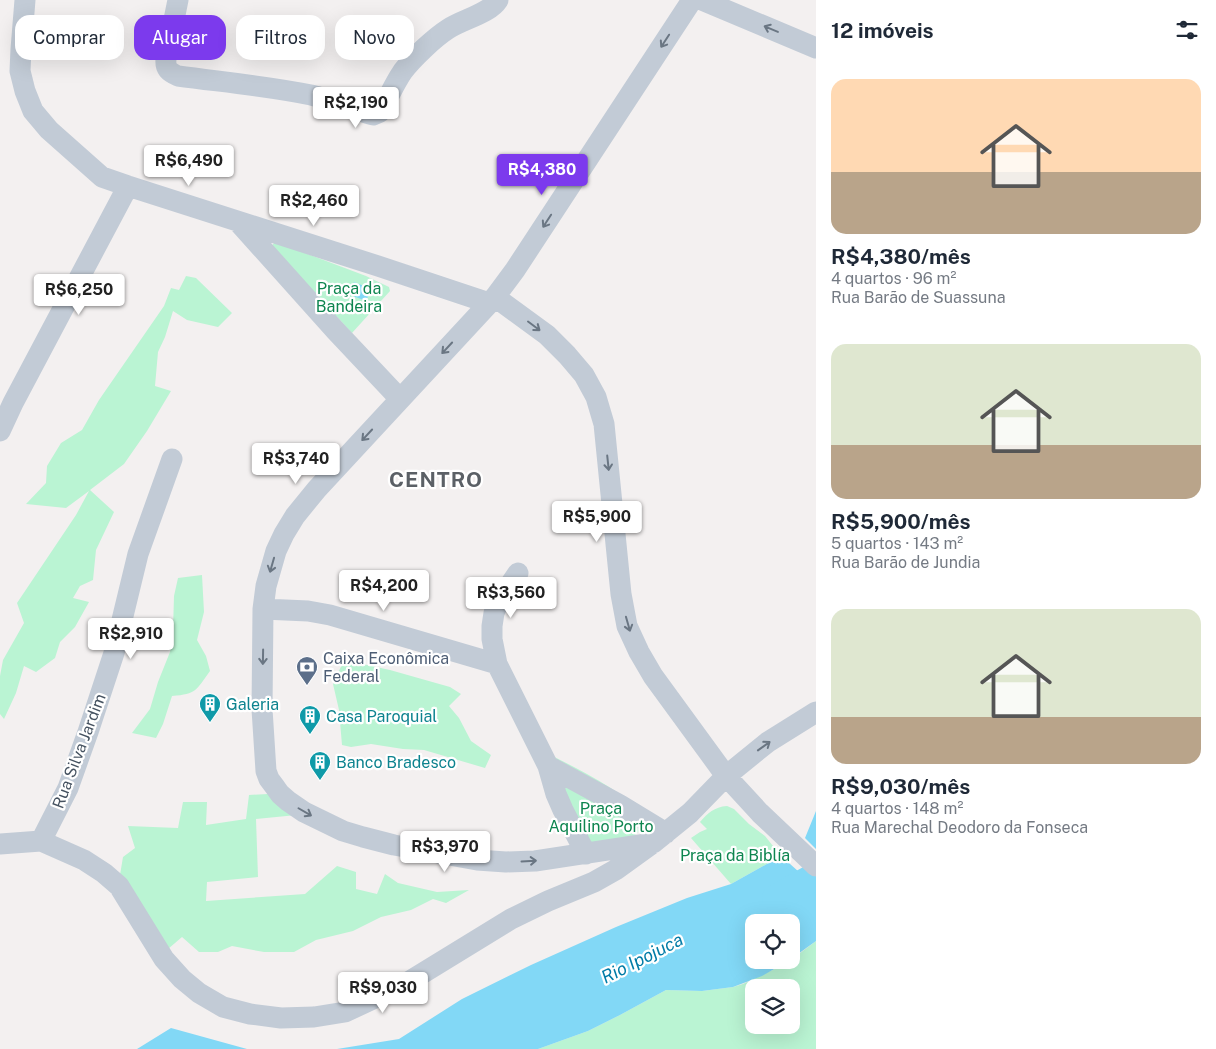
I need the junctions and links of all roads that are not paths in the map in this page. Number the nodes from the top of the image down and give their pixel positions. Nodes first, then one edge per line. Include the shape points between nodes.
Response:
1 (25, 0) edge
2 (178, 0) edge
3 (692, 0) edge
4 (702, 0) edge
5 (492, 5) edge
6 (816, 48) edge
7 (128, 186) junction
8 (239, 223) junction
9 (492, 300) junction
10 (400, 399) junction
11 (0, 431) edge
12 (172, 459) dead end
13 (518, 573) dead end
14 (263, 609) junction
15 (496, 664) junction
16 (816, 712) edge
17 (548, 766) junction
18 (726, 776) junction
19 (660, 838) junction
20 (41, 842) junction
21 (0, 844) edge
22 (586, 854) junction
23 (816, 866) edge

1 - 7 street via 20,71 33,111 49,130 102,177
2 - 5 street via 166,64 171,73 312,95 373,115 380,112 403,72 418,54 447,29
3 -> 9 street
6 -> 4 street
7 - 8 street
7 - 11 street
8 - 9 street
8 - 10 street
9 -> 10 street
9 -> 18 street via 547,335 584,375 596,397 604,424 627,626 653,676
10 -> 14 street via 295,516 276,551
12 - 20 street, Rua Silva Jardim via 138,554 114,653 88,732 68,788
13 - 15 street via 498,601 494,613 492,638
14 - 15 street via 330,614
14 -> 22 street via 265,763 269,779 280,794 304,812 344,831 394,845 506,862
15 - 17 street
18 -> 16 street via 768,742
17 - 19 street via 620,806
17 - 22 street via 556,794
18 - 19 street
18 - 23 street
19 - 20 street via 617,869 511,920 405,984 345,1012 282,1018 241,1012 200,994 164,959 119,886 84,860
19 - 22 street
20 - 21 street

